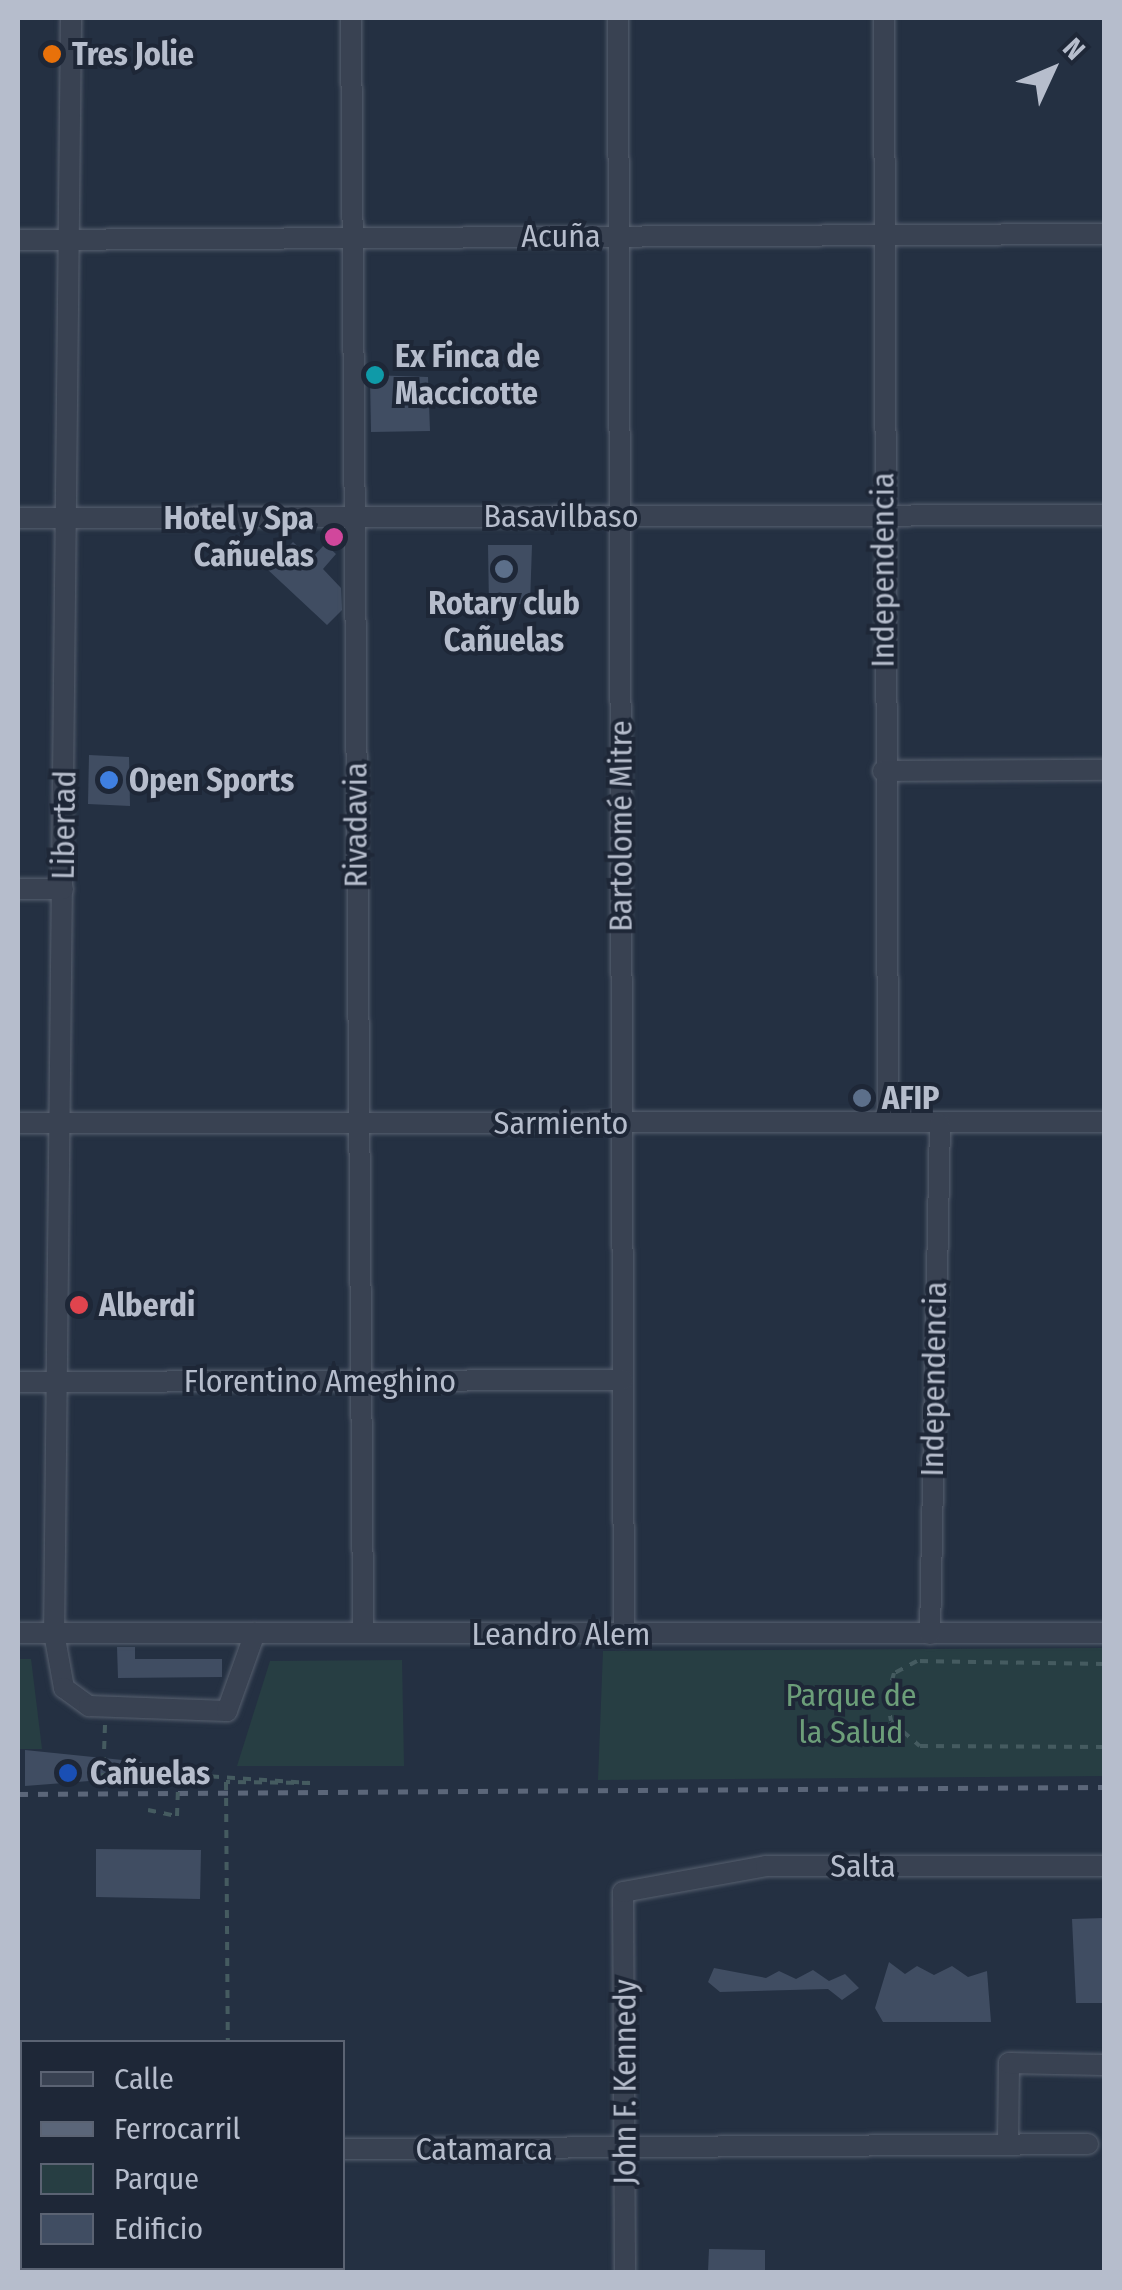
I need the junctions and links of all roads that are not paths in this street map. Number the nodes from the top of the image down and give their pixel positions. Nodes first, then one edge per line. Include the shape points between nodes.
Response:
1 (70, 18) edge
2 (351, 18) edge
3 (618, 18) edge
4 (884, 18) edge
5 (884, 234) junction
6 (1104, 234) edge
7 (617, 235) junction
8 (351, 237) junction
9 (18, 240) edge
10 (70, 240) junction
11 (1104, 515) edge
12 (619, 516) junction
13 (884, 516) junction
14 (66, 517) junction
15 (353, 517) junction
16 (18, 518) edge
17 (1104, 770) edge
18 (883, 771) junction
19 (18, 889) edge
20 (63, 889) junction
21 (888, 1122) junction
22 (1104, 1122) edge
23 (18, 1123) edge
24 (60, 1123) junction
25 (358, 1123) junction
26 (622, 1123) junction
27 (940, 1124) junction
28 (623, 1380) junction
29 (360, 1381) junction
30 (18, 1382) edge
31 (57, 1382) junction
32 (362, 1632) junction
33 (18, 1633) edge
34 (54, 1633) junction
35 (255, 1633) junction
36 (930, 1634) junction
37 (1104, 1634) edge
38 (624, 1635) junction
39 (1104, 1866) edge
40 (623, 1892) joint
41 (1104, 2065) edge
42 (1008, 2144) junction
43 (1088, 2144) dead end
44 (345, 2148) edge
45 (626, 2148) junction
46 (625, 2272) edge

1 - 10 street, Libertad
2 - 8 street, Rivadavia
3 - 7 street, Bartolomé Mitre
4 - 5 street, Independencia
5 - 6 street, Acuña
5 - 7 street, Acuña
5 - 13 street, Independencia
7 - 8 street, Acuña
7 - 12 street, Bartolomé Mitre
8 - 10 street, Acuña
8 - 15 street, Rivadavia
9 - 10 street, Acuña
10 - 14 street, Libertad
11 - 13 street, Basavilbaso
12 - 13 street, Basavilbaso
12 - 15 street, Basavilbaso
12 - 26 street, Bartolomé Mitre
13 - 18 street, Independencia
14 - 15 street, Basavilbaso
14 - 16 street, Basavilbaso
14 - 20 street, Libertad
15 - 25 street, Rivadavia
17 - 18 street
18 - 21 street, Independencia
19 - 20 street
20 - 24 street, Libertad
21 - 26 street, Sarmiento
21 - 27 street, Sarmiento
22 - 27 street, Sarmiento
23 - 24 street, Sarmiento
24 - 25 street, Sarmiento
24 - 31 street, Libertad
25 - 26 street, Sarmiento
25 - 29 street, Rivadavia
26 - 28 street, Bartolomé Mitre
27 - 36 street, Independencia
28 - 29 street, Florentino Ameghino
28 - 38 street, Bartolomé Mitre
29 - 31 street, Florentino Ameghino
29 - 32 street, Rivadavia
30 - 31 street, Florentino Ameghino
31 - 34 street, Libertad
32 - 35 street, Leandro Alem
32 - 38 street, Leandro Alem
33 - 34 street, Leandro Alem
34 - 35 street, Leandro Alem
34 - 35 street, Libertad via 64,1688 105,1707 227,1711
36 - 37 street, Leandro Alem
36 - 38 street, Leandro Alem
39 - 40 street, Salta via 766,1866
40 - 45 street, John F. Kennedy
41 - 42 street via 1009,2062
42 - 43 street, Catamarca
42 - 45 street, Catamarca
44 - 45 street, Catamarca
45 - 46 street, John F. Kennedy

